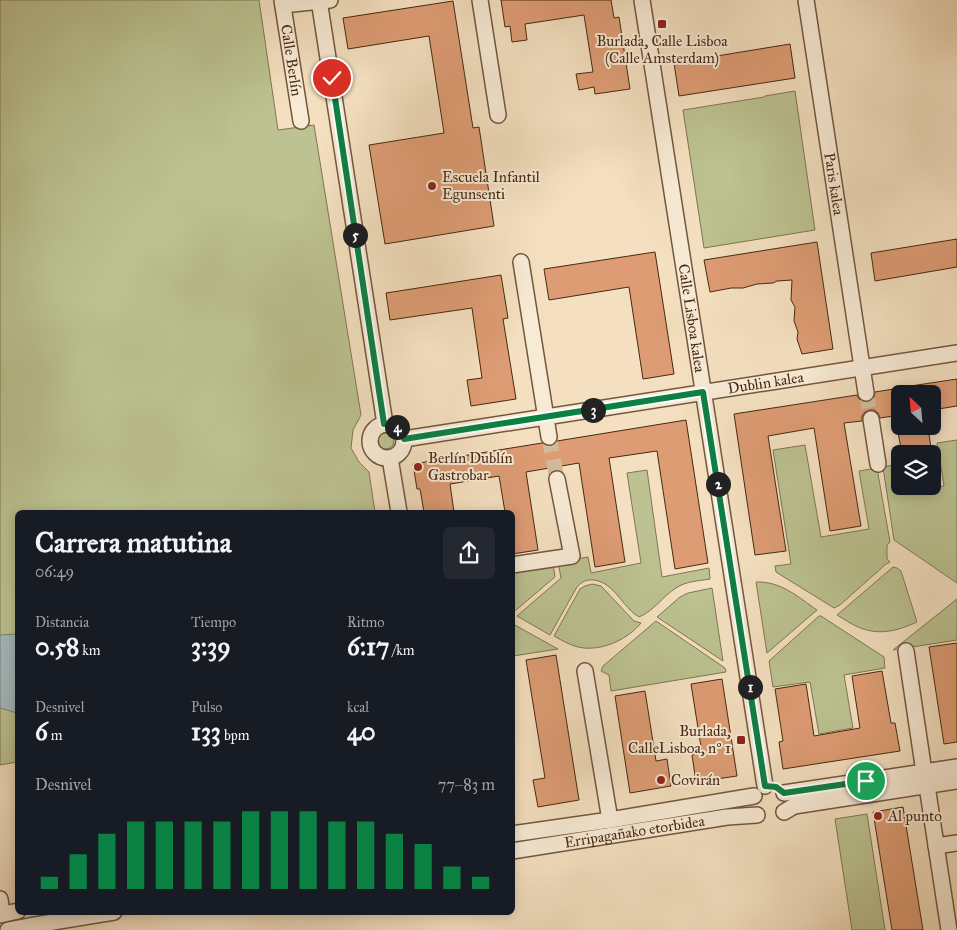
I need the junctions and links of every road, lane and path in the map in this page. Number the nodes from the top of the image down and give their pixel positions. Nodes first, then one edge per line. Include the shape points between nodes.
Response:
1 (480, 0) edge
2 (642, 0) edge
3 (806, 0) edge
4 (323, 1) edge
5 (283, 2) edge
6 (498, 115) dead end
7 (301, 121) dead end
8 (521, 262) dead end
9 (957, 354) edge
10 (862, 368) junction
11 (703, 392) junction
12 (866, 394) tunnel mouth
13 (545, 417) junction
14 (870, 420) tunnel mouth
15 (384, 424) junction
16 (549, 437) tunnel mouth
17 (404, 439) junction
18 (390, 458) junction
19 (878, 464) dead end
20 (557, 480) tunnel mouth
21 (399, 510) edge
22 (515, 564) edge
23 (906, 651) dead end
24 (586, 671) dead end
25 (957, 767) edge
26 (925, 779) junction
27 (957, 782) edge
28 (759, 791) junction
29 (784, 793) junction
30 (771, 816) junction
31 (610, 820) junction
32 (515, 834) edge
33 (957, 843) edge
34 (936, 846) junction
35 (515, 851) edge
36 (1, 910) edge
37 (15, 912) edge
38 (96, 915) edge
39 (8, 930) edge
40 (948, 930) edge

1 - 6 street
2 - 11 street, Calle Lisboa kalea
3 - 10 street, Paris kalea
4 - 5 street
4 - 15 street
5 - 7 street, Calle Berlín
8 - 13 street
9 - 10 street, Dublin kalea
10 - 11 street, Dublin kalea
10 - 12 street, Paris kalea
11 - 13 street, Dublin kalea
11 - 28 street, Calle Lisboa kalea
13 - 16 street
13 - 17 street, Dublin kalea
14 - 19 street
15 - 17 street via 397,428
15 - 18 street via 370,434 370,444 373,452
17 - 18 street via 398,454
18 - 21 street
20 - 22 street via 572,556
23 - 26 street
24 - 31 street, Erripagañako etorbidea
25 - 26 street, Erripagañako etorbidea
26 - 27 street, Erripagañako etorbidea
26 - 29 street, Erripagañako etorbidea
26 - 30 street, Erripagañako etorbidea via 794,806
26 - 34 street
28 - 29 street via 776,787
28 - 30 street via 753,806
28 - 31 street, Erripagañako etorbidea
29 - 30 street via 786,802
30 - 35 street, Erripagañako etorbidea via 727,817
31 - 32 street, Erripagañako etorbidea
33 - 34 street
34 - 40 street
36 - 37 street
38 - 39 street

